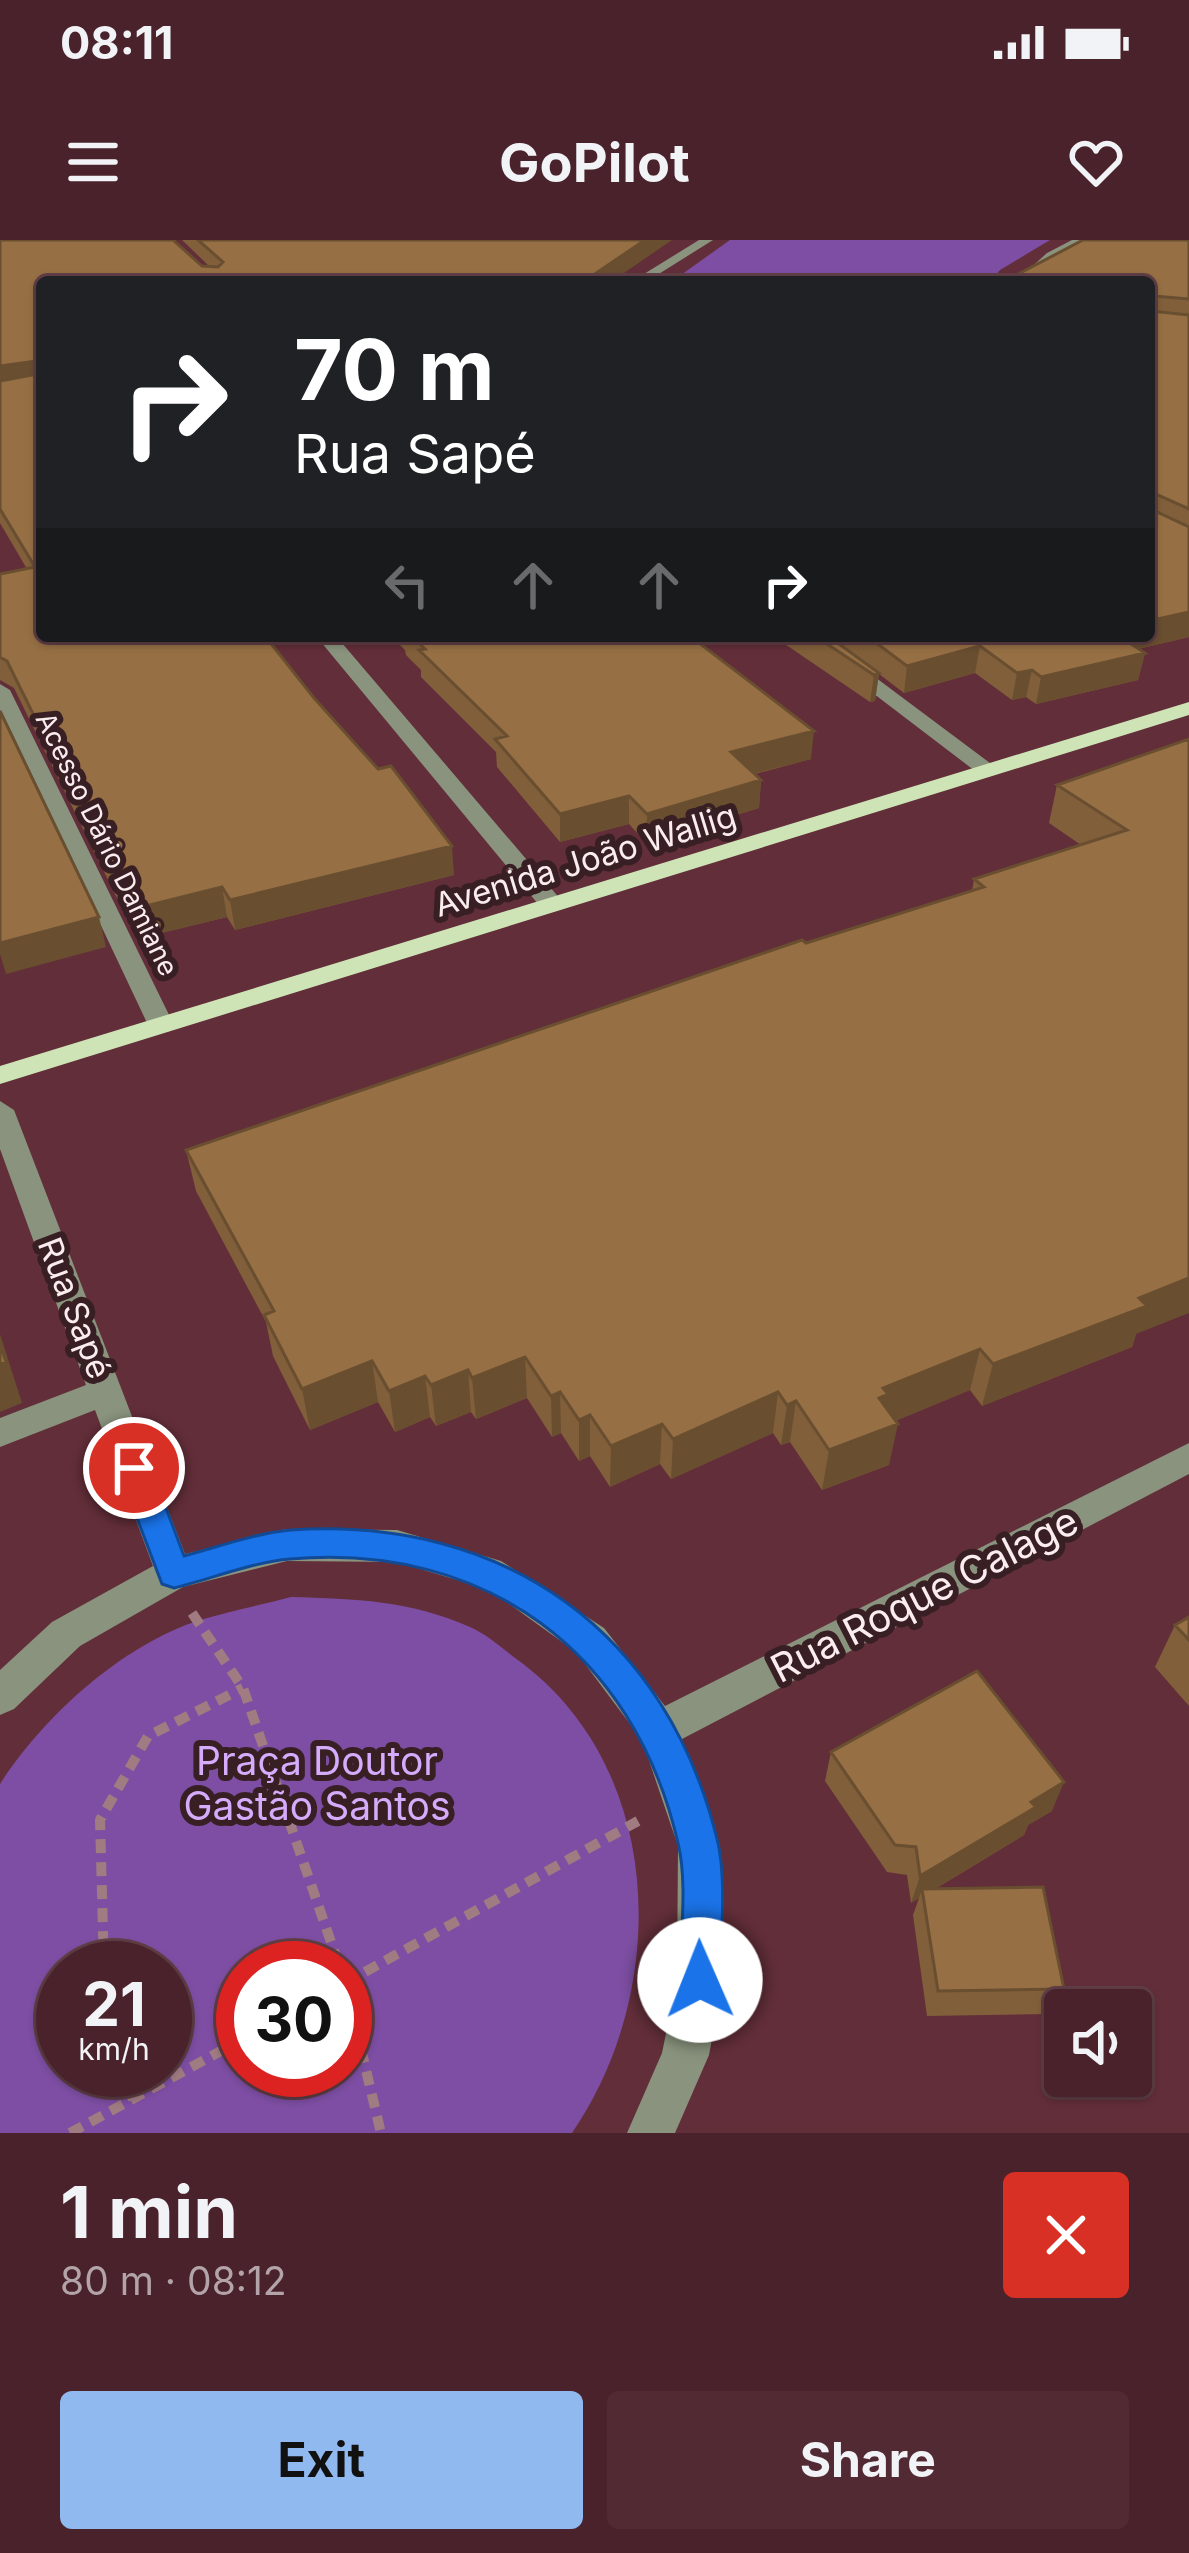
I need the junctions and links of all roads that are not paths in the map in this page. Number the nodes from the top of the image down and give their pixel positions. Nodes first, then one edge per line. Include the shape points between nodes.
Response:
1 (707, 240) edge
2 (1082, 240) edge
3 (647, 276) edge
4 (1028, 276) edge
5 (331, 642) edge
6 (816, 642) edge
7 (0, 690) edge
8 (1189, 707) edge
9 (987, 769) junction
10 (552, 905) junction
11 (160, 1025) junction
12 (0, 1075) edge
13 (0, 1110) edge
14 (107, 1391) junction
15 (0, 1433) edge
16 (1189, 1457) edge
17 (174, 1573) junction
18 (0, 1696) edge
19 (659, 1730) junction
20 (651, 2133) edge

1 - 3 street
2 - 4 street
5 - 10 street
6 - 9 street
7 - 11 street, Acesso Dário Damiane
8 - 9 main road, Avenida João Wallig
9 - 10 main road, Avenida João Wallig
10 - 11 main road, Avenida João Wallig
11 - 12 main road, Avenida João Wallig
13 - 14 street, Rua Sapé
14 - 15 street
14 - 17 street, Rua Sapé
16 - 19 street, Rua Roque Calage
17 - 18 street via 66,1634
17 - 19 street via 287,1545 375,1545 501,1577 590,1640
19 - 20 street via 699,1846 700,1980 685,2055

